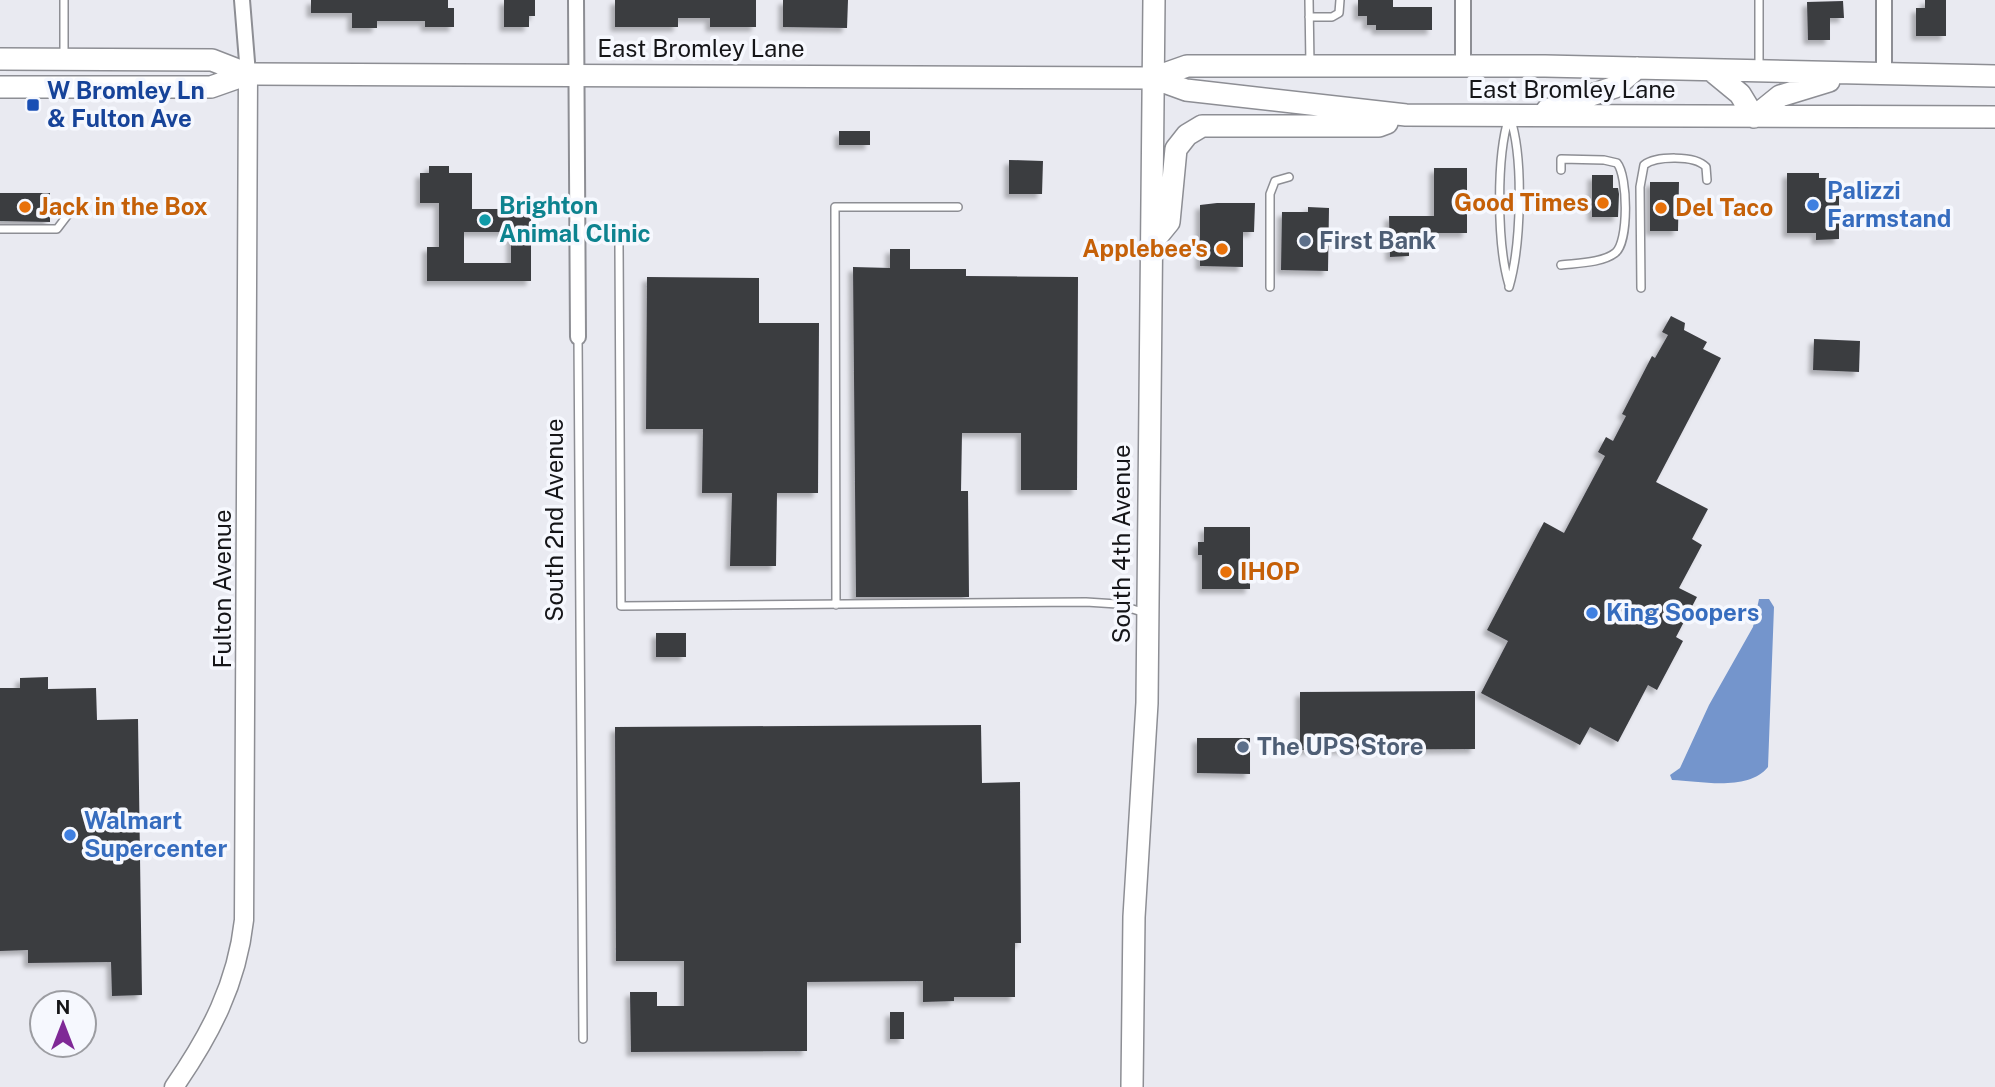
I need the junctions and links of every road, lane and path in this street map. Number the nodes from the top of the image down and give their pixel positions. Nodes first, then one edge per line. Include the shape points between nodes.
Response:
1 (64, 0) edge
2 (243, 0) edge
3 (576, 0) edge
4 (1154, 0) edge
5 (1310, 0) edge
6 (1340, 0) edge
7 (1463, 0) edge
8 (1759, 0) edge
9 (1884, 0) edge
10 (1309, 17) junction
11 (0, 59) edge
12 (64, 59) junction
13 (1310, 66) junction
14 (1463, 66) junction
15 (1637, 68) junction
16 (1712, 71) junction
17 (1759, 72) junction
18 (248, 74) junction
19 (577, 75) junction
20 (1853, 75) junction
21 (1884, 76) junction
22 (1995, 76) edge
23 (1153, 78) junction
24 (0, 87) edge
25 (1406, 115) junction
26 (1519, 117) junction
27 (1754, 117) junction
28 (1995, 117) edge
29 (1561, 170) dead end
30 (1289, 177) dead end
31 (1707, 180) dead end
32 (958, 207) dead end
33 (73, 208) dead end
34 (0, 229) edge
35 (1151, 244) junction
36 (620, 246) dead end
37 (1561, 265) dead end
38 (1270, 287) dead end
39 (1641, 288) dead end
40 (578, 337) joint
41 (836, 605) junction
42 (1149, 614) junction
43 (583, 1039) dead end
44 (174, 1087) edge
45 (1132, 1087) edge

1 - 12 lane
2 - 18 street
3 - 19 street, South 2nd Avenue
4 - 23 main road, South 4th Avenue
5 - 10 lane
6 - 10 lane via 1339,13 1332,17
7 - 14 street
8 - 17 lane
9 - 21 street
10 - 13 lane
11 - 12 main road
12 - 18 main road via 212,60
13 - 14 main road, East Bromley Lane
13 - 23 main road, East Bromley Lane via 1186,66
14 - 15 main road, East Bromley Lane
15 - 16 main road, East Bromley Lane
15 - 26 main road via 1615,87
16 - 17 main road, East Bromley Lane
16 - 27 main road via 1740,94
17 - 20 main road, East Bromley Lane
18 - 19 main road, East Bromley Lane
18 - 24 main road via 211,87
18 - 44 street, Fulton Avenue via 244,920 242,946 227,995 204,1042
19 - 23 main road, East Bromley Lane
19 - 40 street, South 2nd Avenue
20 - 21 main road, East Bromley Lane
20 - 27 main road via 1789,92
21 - 22 main road, East Bromley Lane
23 - 25 main road, East Bromley Lane via 1186,90
23 - 35 main road, South 4th Avenue
25 - 26 main road, East Bromley Lane
25 - 35 main road via 1380,126 1202,126 1186,135 1176,149 1169,222
26 - 26 lane via 1502,138 1502,249 1509,287 1517,260
26 - 27 main road, East Bromley Lane
27 - 28 main road, East Bromley Lane
29 - 37 lane via 1561,159 1617,163 1624,176 1624,238 1618,251 1604,259
30 - 38 lane via 1275,181 1270,194
31 - 39 lane via 1706,167 1695,160 1650,160 1644,164
32 - 41 lane via 835,207
33 - 34 lane via 57,229
35 - 42 main road, South 4th Avenue
36 - 41 lane via 621,606
40 - 43 lane, South 2nd Avenue
41 - 42 lane via 1086,603 1117,604
42 - 45 main road, South 4th Avenue via 1134,916

